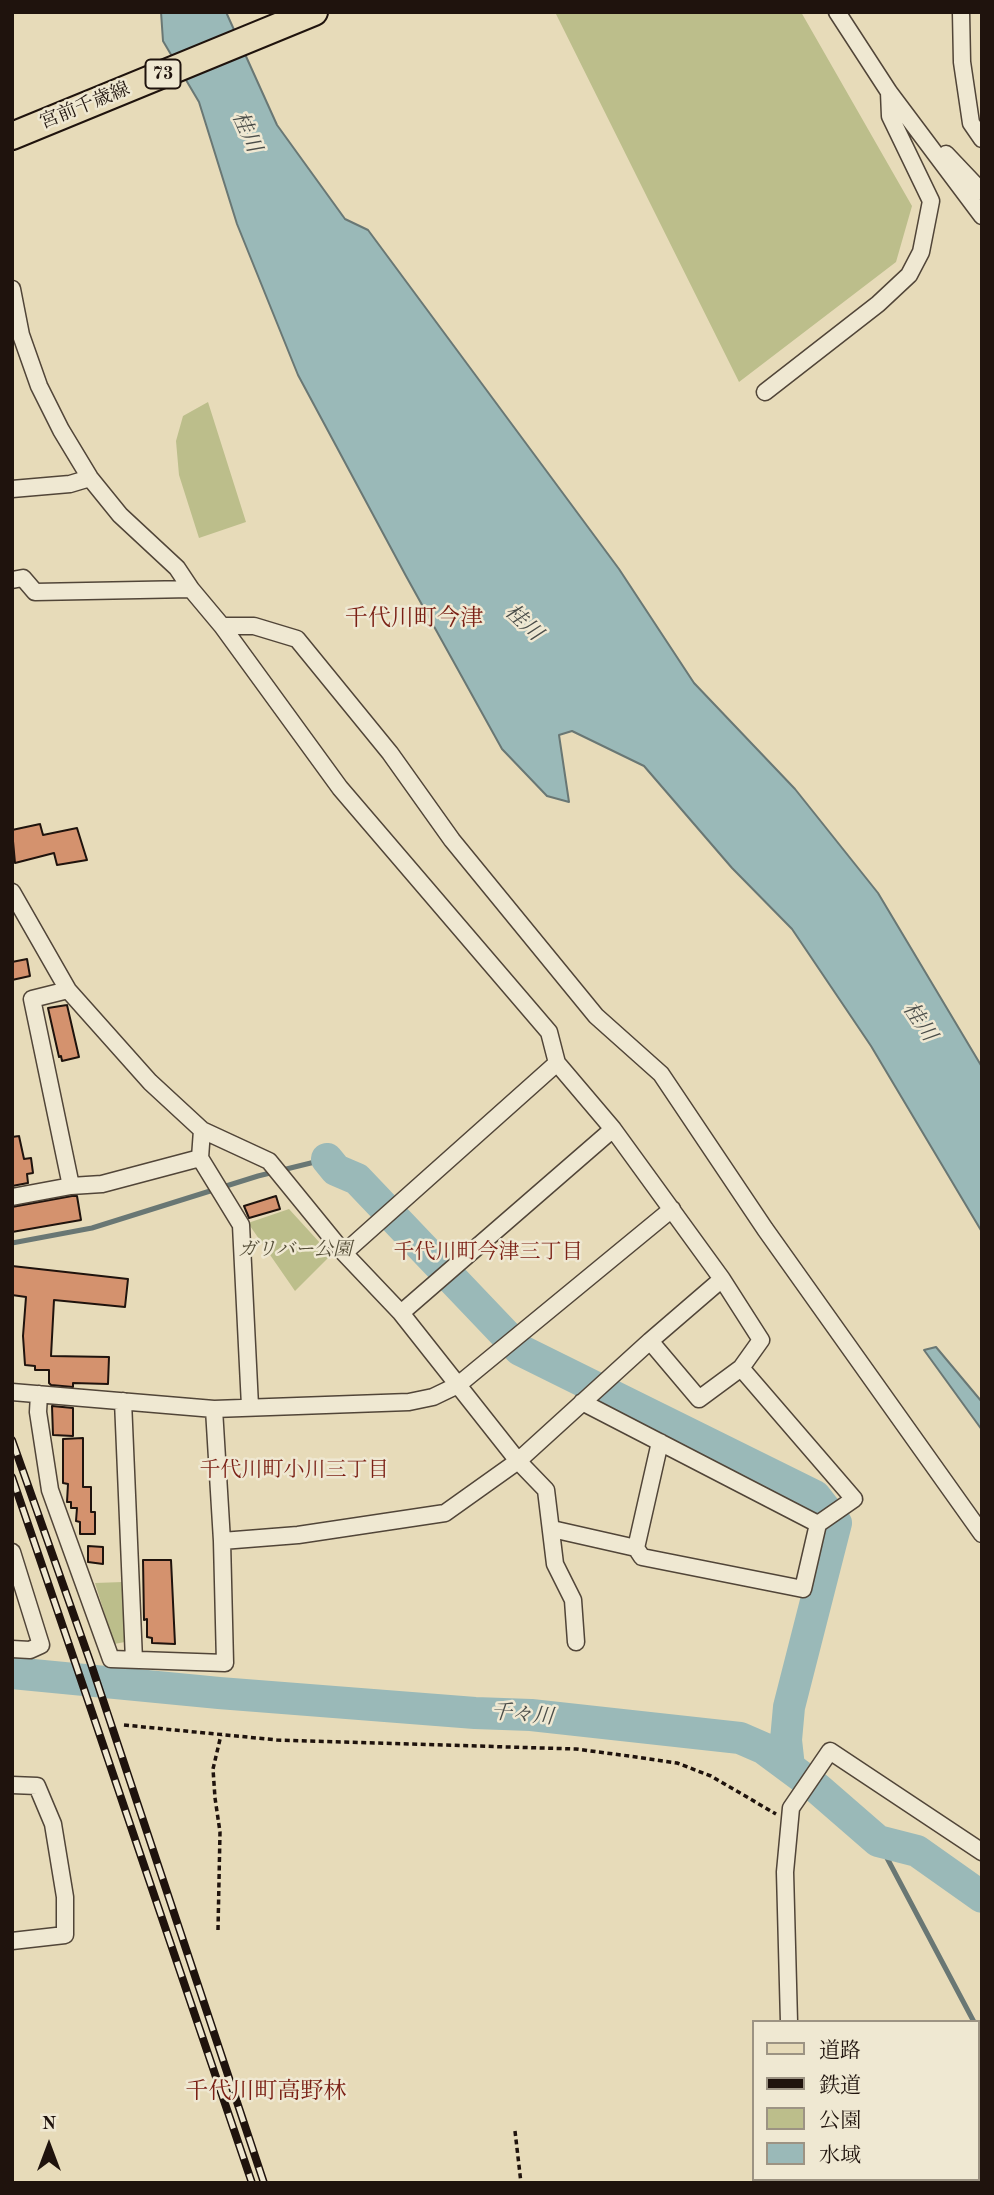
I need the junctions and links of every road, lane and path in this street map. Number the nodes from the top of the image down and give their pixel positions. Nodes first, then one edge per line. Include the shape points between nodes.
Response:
1 (314, 12) edge
2 (837, 12) edge
3 (961, 12) edge
4 (889, 92) junction
5 (12, 136) edge
6 (982, 139) edge
7 (928, 145) junction
8 (982, 192) edge
9 (982, 216) edge
10 (12, 289) edge
11 (765, 393) dead end
12 (90, 478) junction
13 (12, 489) edge
14 (12, 580) edge
15 (191, 589) junction
16 (222, 626) junction
17 (12, 892) edge
18 (68, 990) junction
19 (557, 1063) junction
20 (613, 1129) junction
21 (202, 1130) junction
22 (200, 1158) junction
23 (71, 1186) junction
24 (12, 1197) edge
25 (672, 1209) junction
26 (344, 1253) junction
27 (722, 1279) junction
28 (401, 1313) junction
29 (650, 1341) junction
30 (741, 1368) junction
31 (458, 1385) junction
32 (14, 1389) edge
33 (39, 1394) junction
34 (124, 1401) junction
35 (582, 1402) junction
36 (250, 1406) junction
37 (214, 1409) junction
38 (660, 1442) junction
39 (518, 1461) junction
40 (818, 1524) junction
41 (552, 1529) junction
42 (982, 1534) edge
43 (222, 1541) junction
44 (636, 1548) junction
45 (14, 1562) edge
46 (576, 1642) dead end
47 (12, 1648) edge
48 (134, 1660) junction
49 (124, 1725) dead end
50 (221, 1735) junction
51 (12, 1785) edge
52 (790, 1815) junction
53 (982, 1852) edge
54 (218, 1930) dead end
55 (12, 1941) edge
56 (789, 2020) edge
57 (515, 2131) dead end
58 (522, 2183) edge

1 - 5 main road, 宮前千歳線 / 73
2 - 4 street
3 - 6 street via 971,123
4 - 7 street
4 - 11 street via 890,116 931,201 921,252 909,275 878,304
7 - 8 street via 936,142
7 - 9 street
10 - 12 street via 39,386
12 - 13 street
12 - 15 street via 120,515 177,568
14 - 15 street via 23,578 36,592
15 - 16 street
16 - 19 street via 340,788 549,1032
16 - 42 street via 254,626 297,639 596,1016 661,1074
17 - 18 street
18 - 21 street via 150,1082
18 - 23 street via 32,999
19 - 20 street
19 - 26 street
20 - 25 street
20 - 28 street
21 - 22 street
21 - 26 street via 269,1161
22 - 23 street via 103,1184
22 - 36 street via 241,1225
23 - 24 street
25 - 27 street
25 - 31 street
26 - 28 street
27 - 29 street
27 - 30 street via 761,1340
28 - 31 street
29 - 30 street via 699,1399
29 - 35 street
30 - 40 street via 854,1499
31 - 36 street via 409,1402
31 - 39 street
32 - 33 street
33 - 34 street
33 - 48 street via 50,1490 111,1659
34 - 37 street
34 - 48 street
35 - 38 street
35 - 39 street
36 - 37 street
37 - 43 street
38 - 40 street
38 - 44 street
39 - 41 street via 546,1490
39 - 43 street via 445,1513 298,1535
40 - 44 street via 803,1589 642,1557
41 - 44 street
41 - 46 street via 555,1564 573,1600
43 - 48 street via 225,1663
45 - 47 street via 41,1645 30,1650
49 - 50 path
50 - 52 path via 576,1749 677,1763
50 - 54 path via 213,1769 220,1832
51 - 55 street via 37,1786 53,1824 65,1897 65,1935
52 - 53 street via 830,1751
52 - 56 street via 785,1872
57 - 58 path

